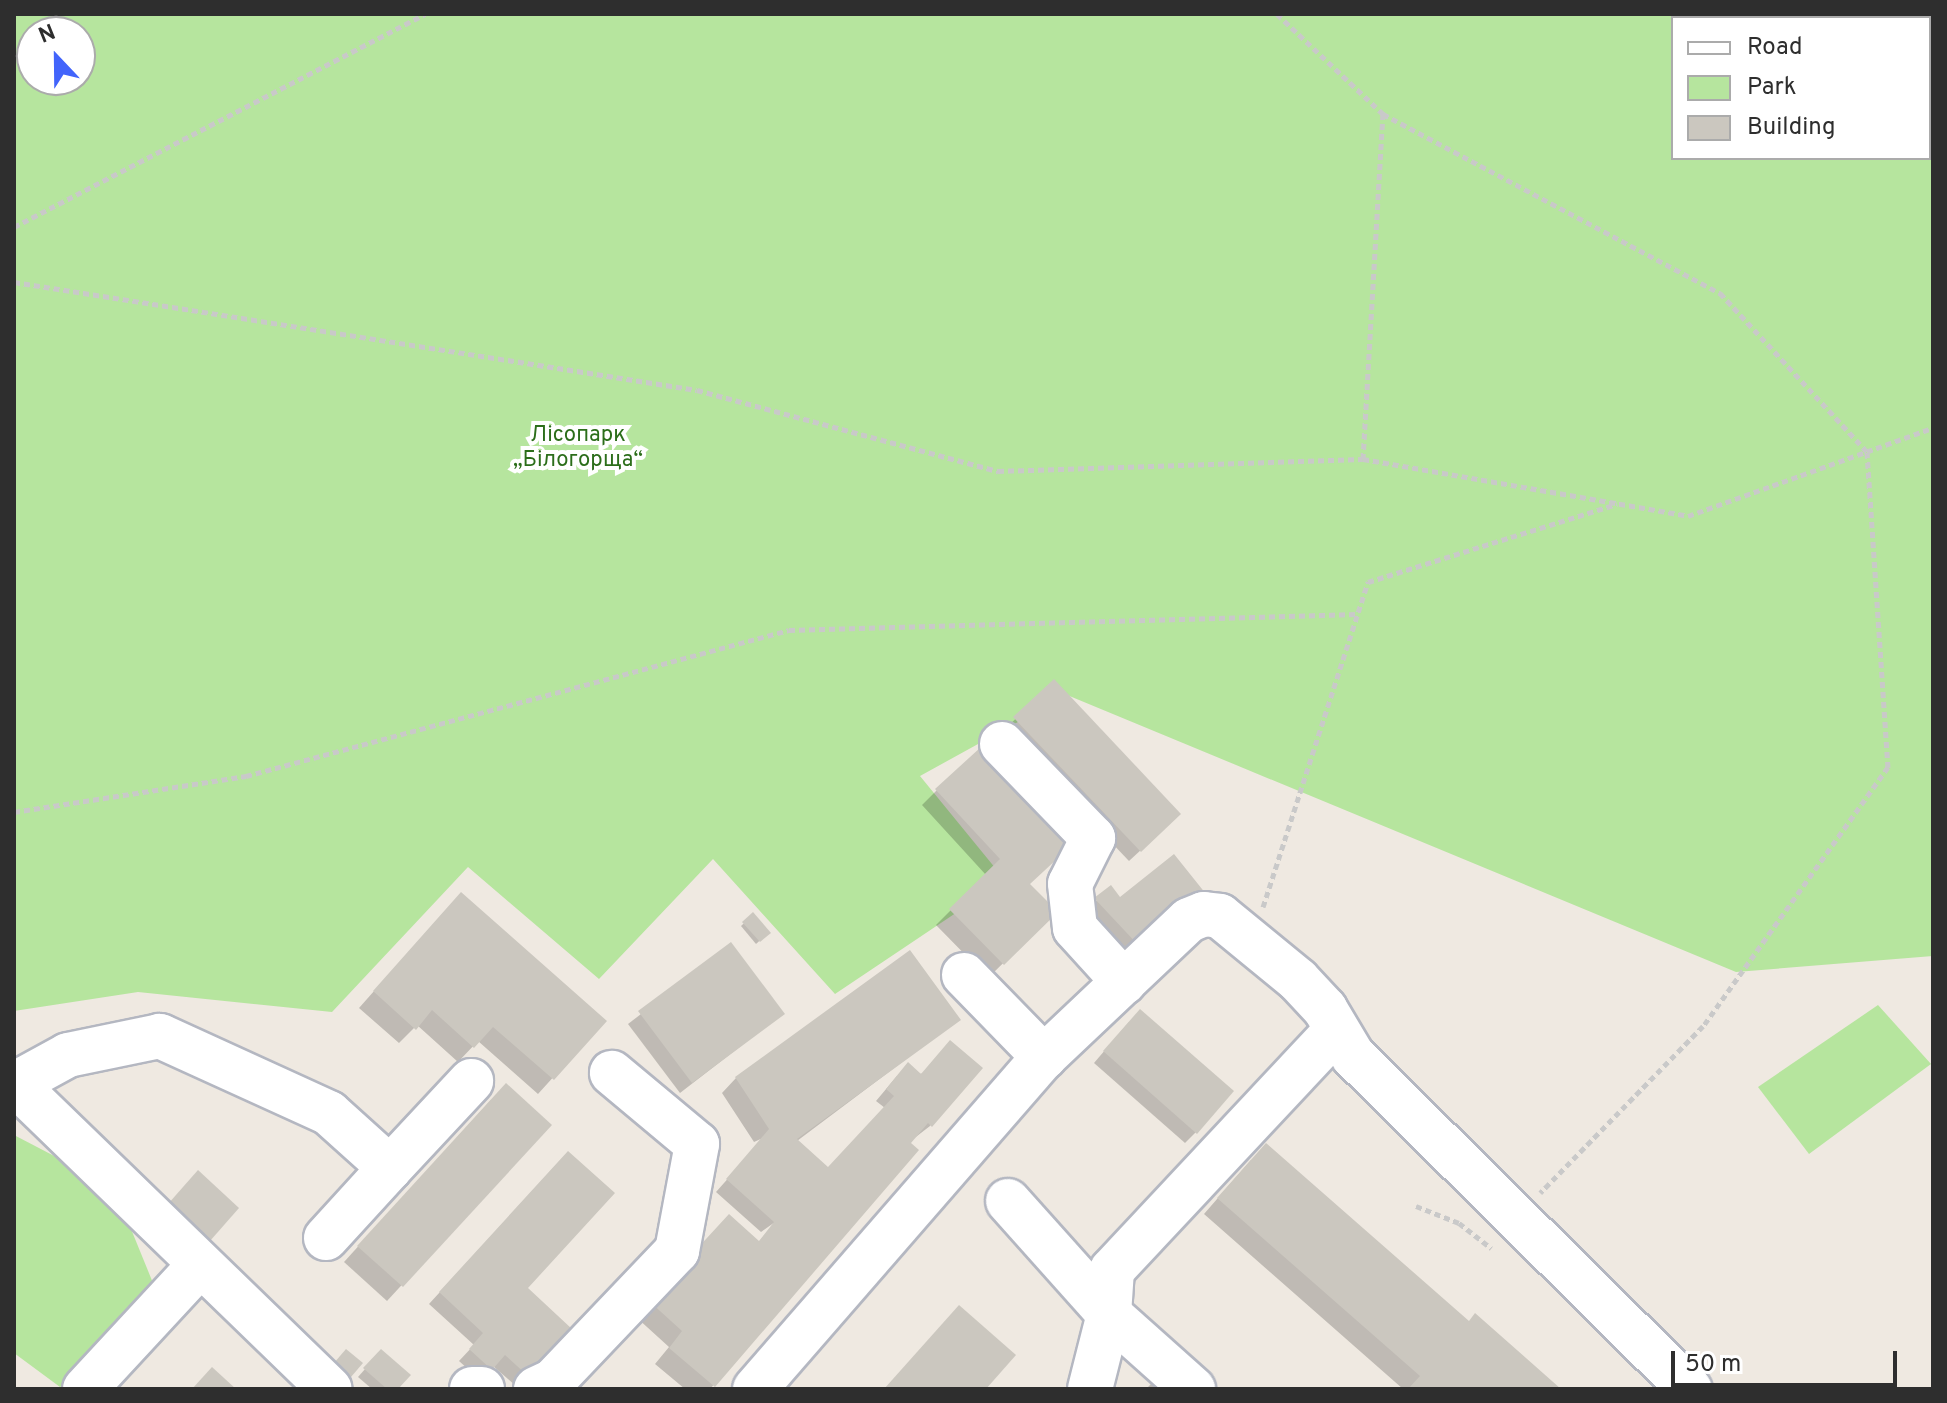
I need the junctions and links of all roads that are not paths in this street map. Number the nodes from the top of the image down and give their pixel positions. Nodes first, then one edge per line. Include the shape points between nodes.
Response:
1 (1002, 744) dead end
2 (964, 975) dead end
3 (1124, 982) junction
4 (1335, 1032) junction
5 (1044, 1057) junction
6 (612, 1073) dead end
7 (471, 1081) dead end
8 (390, 1168) junction
9 (1008, 1201) dead end
10 (326, 1238) dead end
11 (199, 1266) junction
12 (1109, 1314) junction
13 (85, 1389) edge
14 (330, 1389) edge
15 (472, 1389) edge
16 (480, 1389) edge
17 (536, 1389) edge
18 (755, 1389) edge
19 (1090, 1389) edge
20 (1193, 1389) edge
21 (1690, 1389) edge

1 - 3 lane via 1093,838 1070,884 1075,928
2 - 5 lane
3 - 4 lane via 1189,920 1204,914 1220,916 1325,1009
3 - 5 lane
4 - 12 lane via 1112,1270
4 - 21 lane via 1353,1056
5 - 18 lane
6 - 17 lane via 697,1144 677,1251 553,1381
7 - 8 lane
8 - 10 lane
8 - 11 lane via 329,1113 160,1036 68,1055 15,1084
9 - 12 lane
11 - 13 lane
11 - 14 lane
12 - 19 lane
12 - 20 lane
15 - 16 lane

